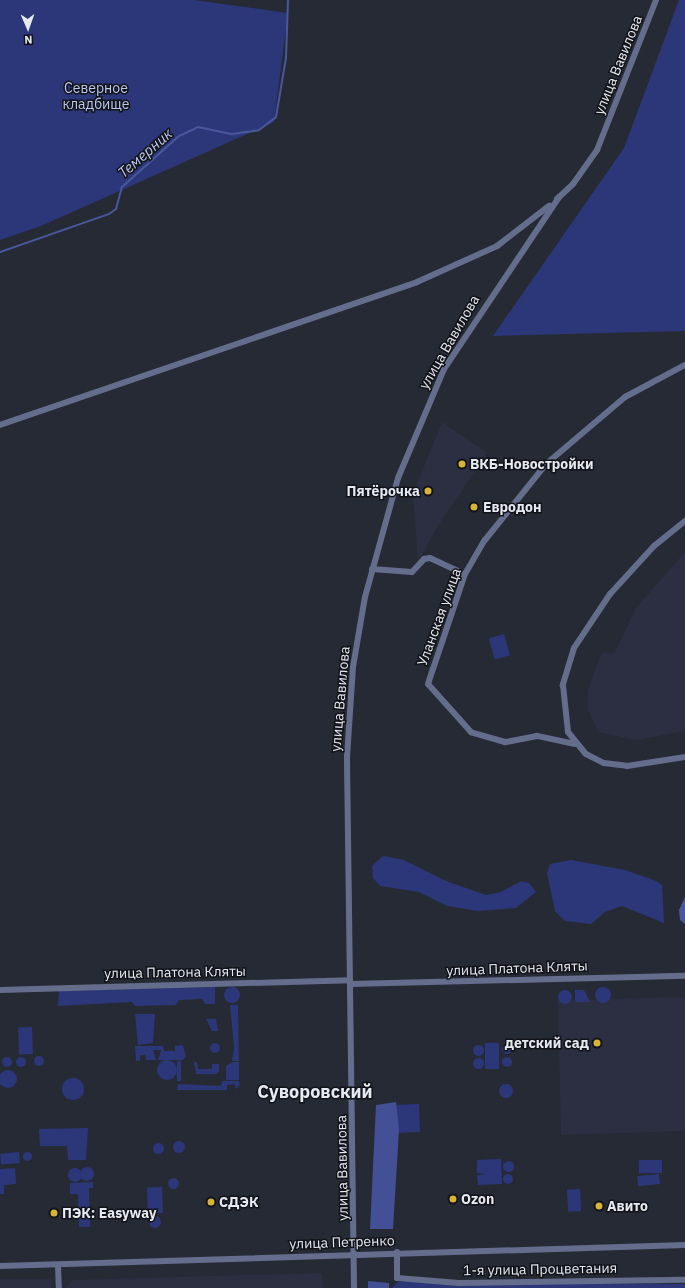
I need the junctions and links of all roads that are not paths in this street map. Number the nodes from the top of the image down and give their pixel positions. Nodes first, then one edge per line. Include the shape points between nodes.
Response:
1 (656, 0) edge
2 (559, 197) junction
3 (685, 366) edge
4 (0, 424) edge
5 (685, 521) edge
6 (372, 569) junction
7 (465, 574) junction
8 (575, 744) junction
9 (685, 756) edge
10 (685, 976) edge
11 (350, 982) junction
12 (0, 990) edge
13 (685, 1245) edge
14 (397, 1252) junction
15 (355, 1253) junction
16 (58, 1265) junction
17 (0, 1266) edge
18 (685, 1280) edge
19 (59, 1288) edge
20 (354, 1288) edge

1 - 2 street, улица Вавилова via 597,150 573,184
2 - 4 street, улица Вавилова via 497,246 417,282
2 - 6 street, улица Вавилова via 444,369 398,478
3 - 7 street, Уланская улица via 625,396 546,464 486,540
5 - 8 street via 654,546 623,579 574,648 563,685 564,718
6 - 7 street via 412,572 424,559 430,558
6 - 11 street, улица Вавилова via 353,667 349,712
7 - 8 street, Уланская улица via 428,684 472,732 484,737 505,742 537,736
8 - 9 street via 604,763 627,766
10 - 11 street, улица Платона Кляты
11 - 12 street, улица Платона Кляты
11 - 15 street, улица Вавилова
13 - 14 street, улица Петренко
14 - 15 street, улица Петренко
14 - 18 street, 1-я улица Процветания via 397,1278 459,1283
15 - 16 street, улица Петренко
15 - 20 street, улица Вавилова
16 - 17 street, улица Петренко
16 - 19 street

